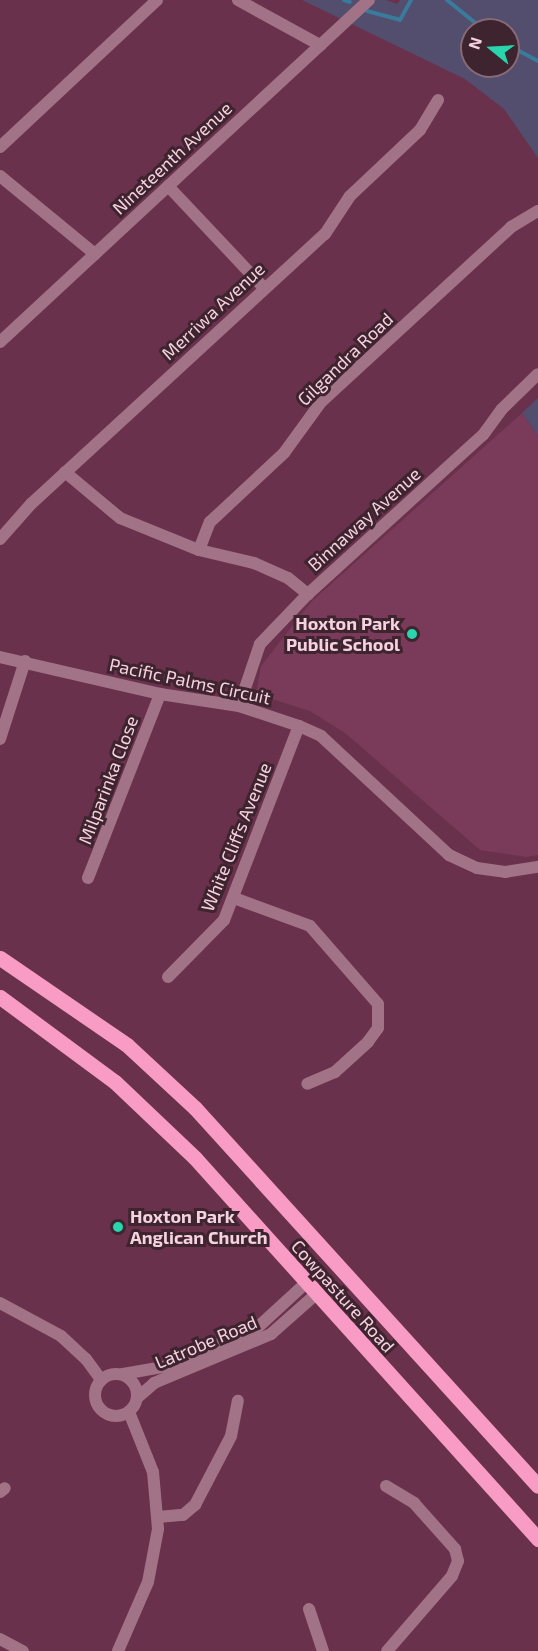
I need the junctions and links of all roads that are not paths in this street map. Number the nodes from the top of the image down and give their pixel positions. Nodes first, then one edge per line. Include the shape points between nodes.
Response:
1 (157, 0) edge
2 (238, 0) edge
3 (368, 1) edge
4 (321, 45) junction
5 (438, 100) dead end
6 (0, 147) edge
7 (0, 176) edge
8 (168, 186) junction
9 (537, 211) edge
10 (95, 254) junction
11 (264, 288) junction
12 (0, 342) edge
13 (538, 374) edge
14 (66, 472) junction
15 (0, 539) edge
16 (199, 550) junction
17 (308, 594) junction
18 (0, 657) edge
19 (25, 662) junction
20 (160, 694) junction
21 (239, 706) junction
22 (299, 726) junction
23 (0, 740) edge
24 (538, 867) edge
25 (88, 878) dead end
26 (234, 898) junction
27 (0, 958) edge
28 (168, 977) dead end
29 (0, 997) edge
30 (307, 1084) dead end
31 (311, 1288) junction
32 (0, 1303) edge
33 (123, 1374) junction
34 (101, 1380) junction
35 (137, 1398) junction
36 (237, 1401) dead end
37 (129, 1412) junction
38 (386, 1486) dead end
39 (538, 1486) edge
40 (158, 1517) junction
41 (538, 1539) edge
42 (309, 1609) dead end
43 (0, 1639) edge
44 (23, 1651) edge
45 (118, 1651) edge
46 (323, 1651) edge
47 (387, 1651) edge

1 - 6 street
2 - 4 street
3 - 4 street, Nineteenth Avenue
4 - 8 street, Nineteenth Avenue
5 - 11 street, Merriwa Avenue via 420,130 350,196 326,234
7 - 10 street
8 - 10 street, Nineteenth Avenue
8 - 11 street
9 - 16 street, Gilgandra Road via 511,228 321,402 284,453 210,522
10 - 12 street, Nineteenth Avenue
11 - 14 street, Merriwa Avenue
13 - 17 street, Binnaway Avenue via 502,409 483,435
14 - 15 street, Merriwa Avenue
14 - 16 street via 120,518
16 - 17 street via 254,563 288,578
17 - 21 street, Binnaway Avenue via 260,644
18 - 19 street, Pacific Palms Circuit
19 - 20 street, Pacific Palms Circuit
19 - 23 street
20 - 21 street, Pacific Palms Circuit
20 - 25 street, Milparinka Close
21 - 22 street, Pacific Palms Circuit
22 - 24 street, Pacific Palms Circuit via 321,736 449,855 477,868 505,872
22 - 26 street, White Cliffs Avenue
26 - 28 street, White Cliffs Avenue via 216,931
26 - 30 street via 310,926 378,1004 378,1028 368,1042 335,1072
27 - 39 main road, Cowpasture Road via 127,1045 195,1108
29 - 31 main road, Cowpasture Road via 66,1043 142,1106 195,1158
31 - 33 street, Latrobe Road via 257,1328 163,1367
31 - 35 street, Latrobe Road via 271,1334 154,1383
31 - 41 main road, Cowpasture Road
32 - 34 street via 62,1336
33 - 34 street via 111,1374
33 - 35 street via 136,1386
34 - 37 street via 95,1398 100,1409 111,1416
35 - 37 street
36 - 40 street via 231,1436 195,1505 183,1515
37 - 40 street via 153,1472
38 - 47 street via 414,1503 455,1549 458,1561 453,1576
40 - 45 street via 151,1573
42 - 46 street
43 - 44 street

